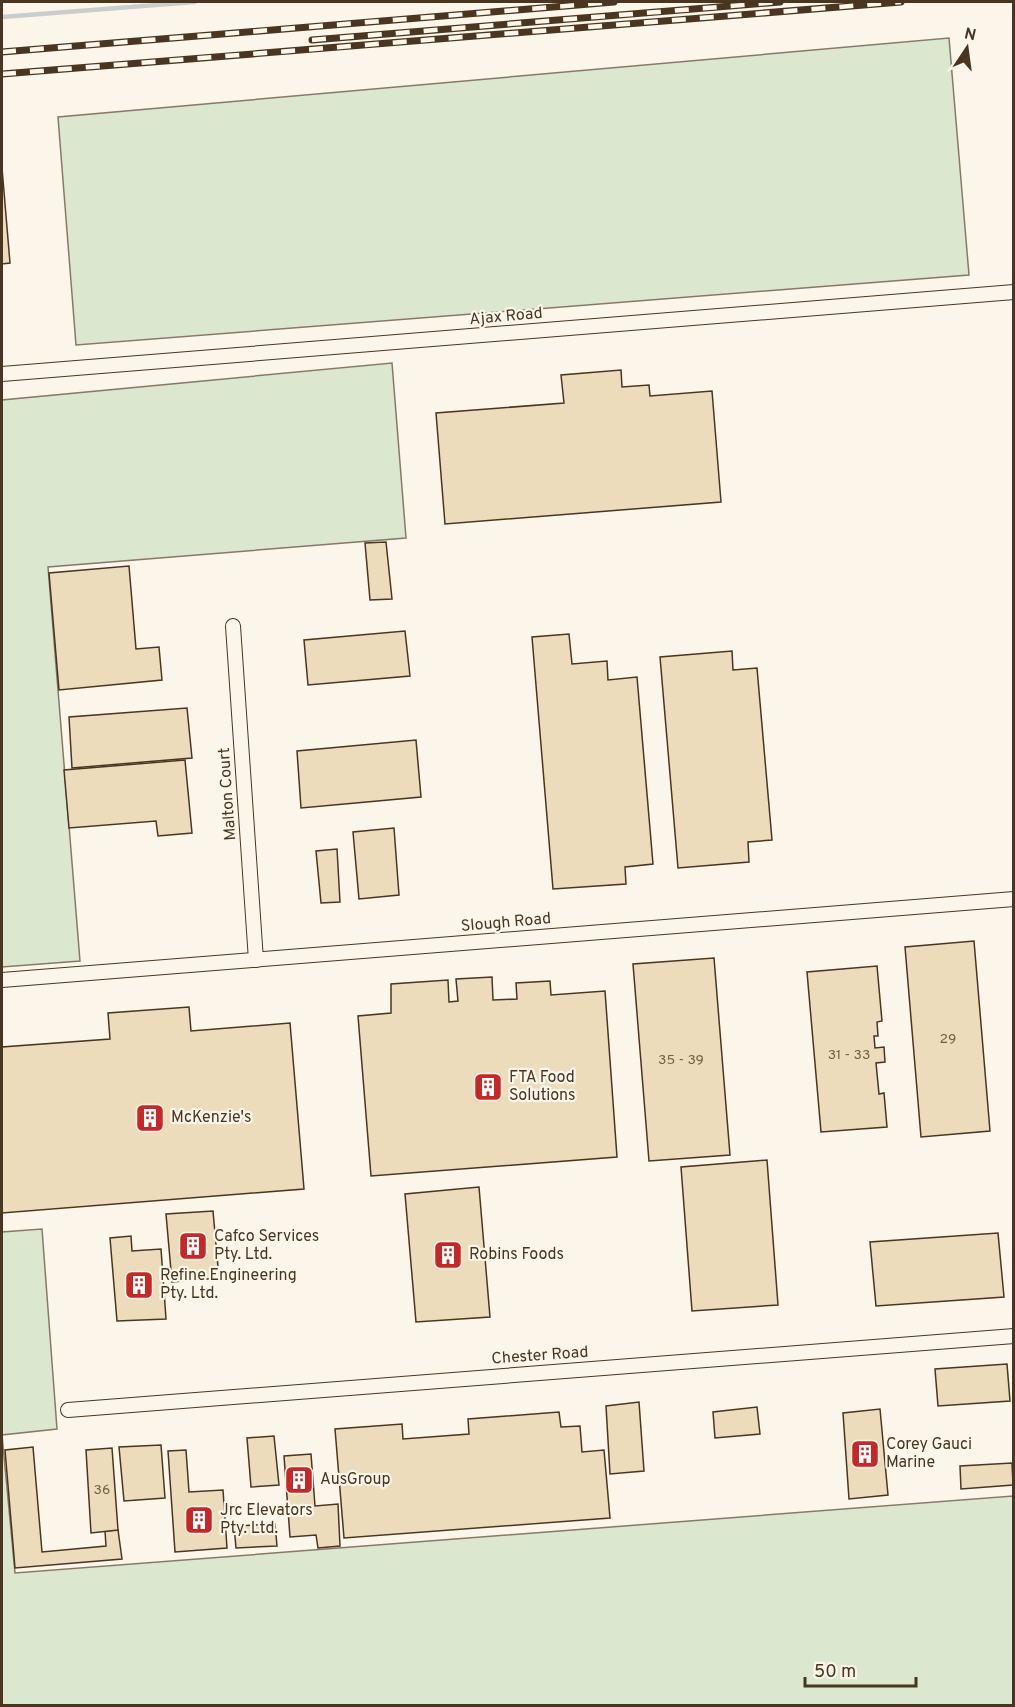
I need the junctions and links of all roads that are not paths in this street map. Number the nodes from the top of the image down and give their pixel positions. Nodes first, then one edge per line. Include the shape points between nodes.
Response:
1 (1014, 292) edge
2 (2, 374) edge
3 (233, 626) dead end
4 (1014, 899) edge
5 (256, 960) junction
6 (2, 980) edge
7 (1014, 1336) edge
8 (69, 1410) dead end

1 - 2 street, Ajax Road
3 - 5 street, Malton Court
4 - 5 street, Slough Road
5 - 6 street, Slough Road
7 - 8 street, Chester Road

